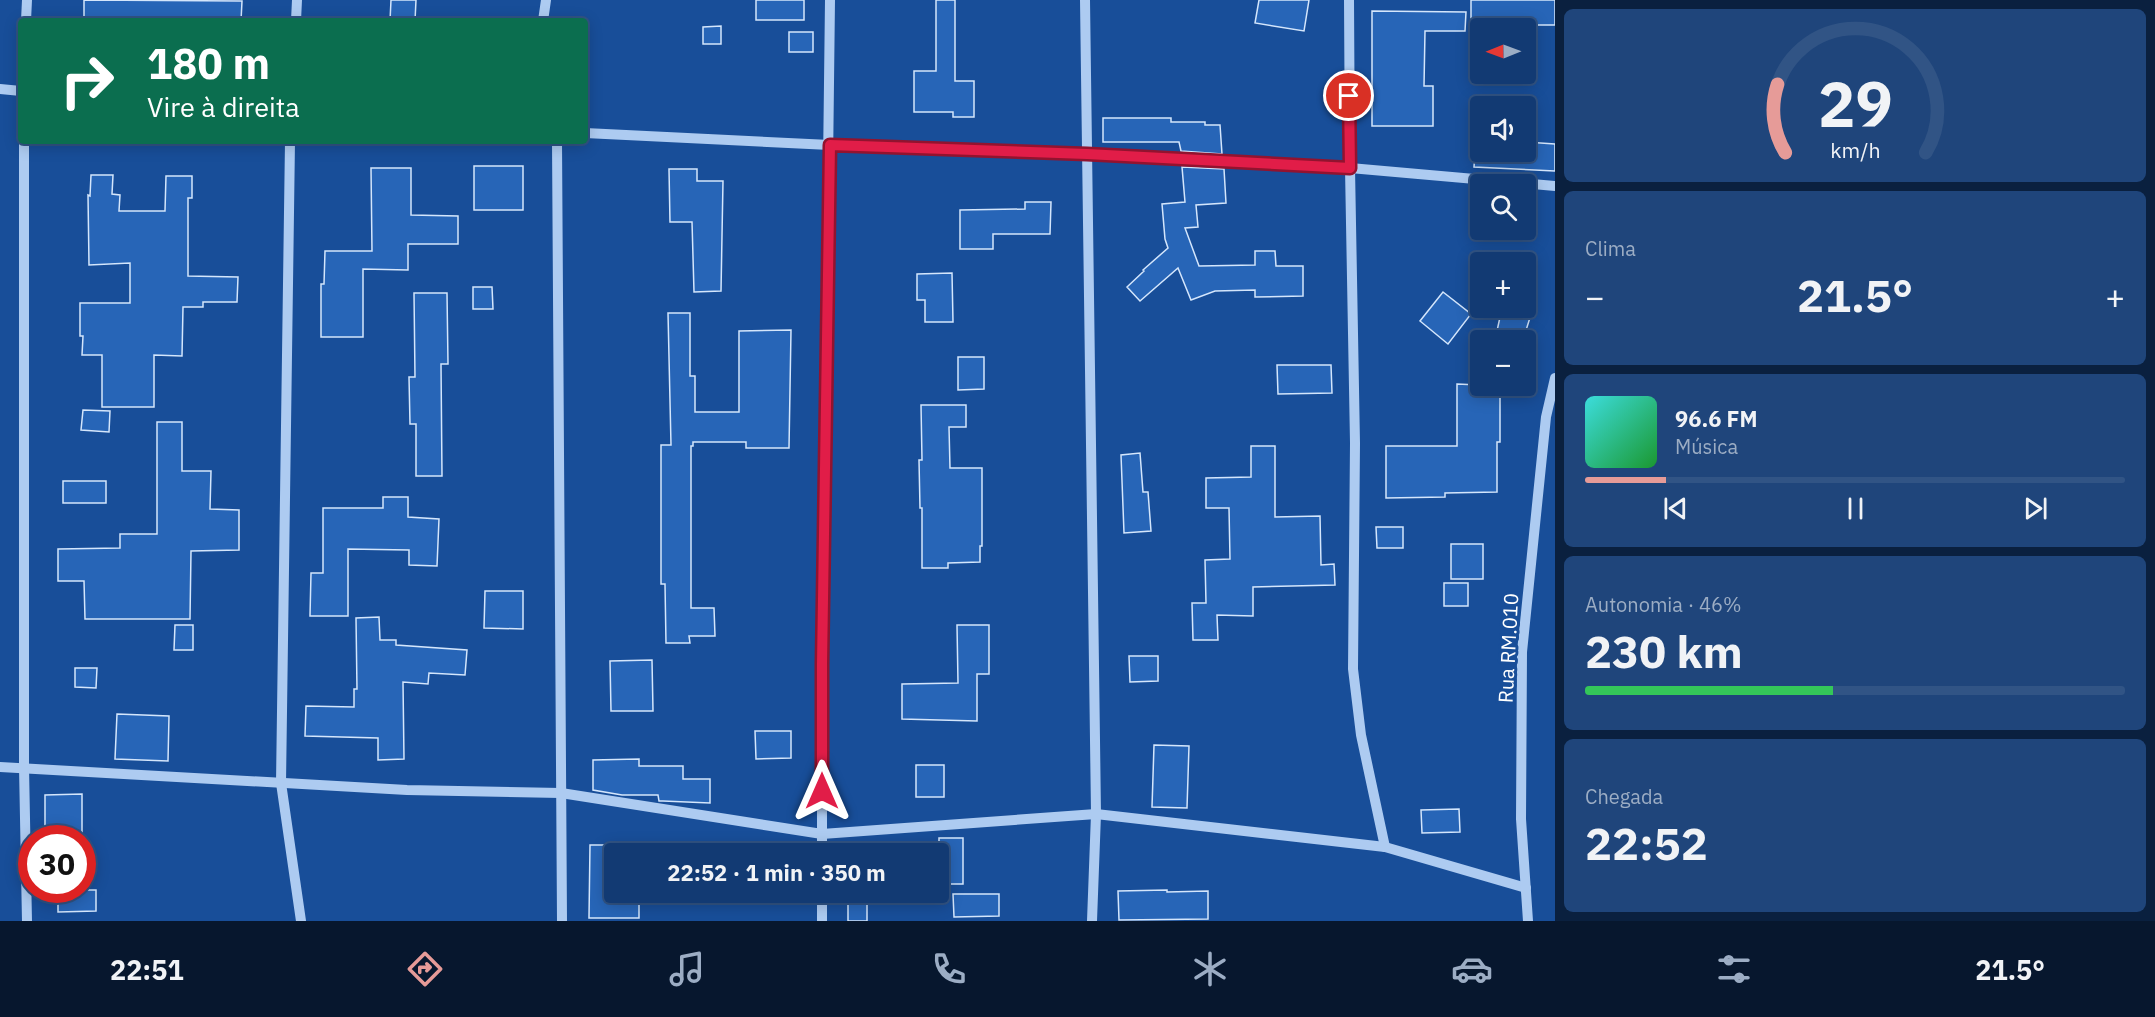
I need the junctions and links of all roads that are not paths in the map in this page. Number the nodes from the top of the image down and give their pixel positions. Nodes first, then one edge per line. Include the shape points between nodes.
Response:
1 (27, 0) edge
2 (297, 0) edge
3 (546, 0) edge
4 (830, 0) edge
5 (1085, 0) edge
6 (1349, 0) edge
7 (27, 18) edge
8 (296, 18) edge
9 (543, 18) edge
10 (0, 89) edge
11 (18, 91) edge
12 (588, 133) edge
13 (24, 144) edge
14 (290, 144) edge
15 (557, 144) edge
16 (830, 145) junction
17 (1087, 154) junction
18 (1350, 168) junction
19 (1555, 186) edge
20 (1555, 378) edge
21 (0, 767) edge
22 (24, 767) junction
23 (281, 783) junction
24 (561, 793) junction
25 (1096, 814) junction
26 (822, 834) junction
27 (822, 843) edge
28 (1386, 846) junction
29 (1526, 888) junction
30 (822, 903) edge
31 (27, 921) edge
32 (301, 921) edge
33 (562, 921) edge
34 (822, 921) edge
35 (1092, 921) edge
36 (1528, 921) edge

1 - 7 street
2 - 8 street
3 - 9 street
4 - 16 street
5 - 17 street
6 - 18 street
10 - 11 street
12 - 16 street
13 - 22 street
14 - 23 street
15 - 24 street
16 - 17 street
16 - 26 street
17 - 18 street
17 - 25 street
18 - 19 street
18 - 28 street via 1355,443 1353,669 1361,735
20 - 29 street, Rua RM.010 via 1546,417 1522,652 1521,819
21 - 22 street
22 - 23 street
22 - 31 street
23 - 24 street
23 - 32 street
24 - 26 street
24 - 33 street
25 - 26 street
25 - 28 street
25 - 35 street
26 - 27 street
28 - 29 street
29 - 36 street, Rua RM.010
30 - 34 street

